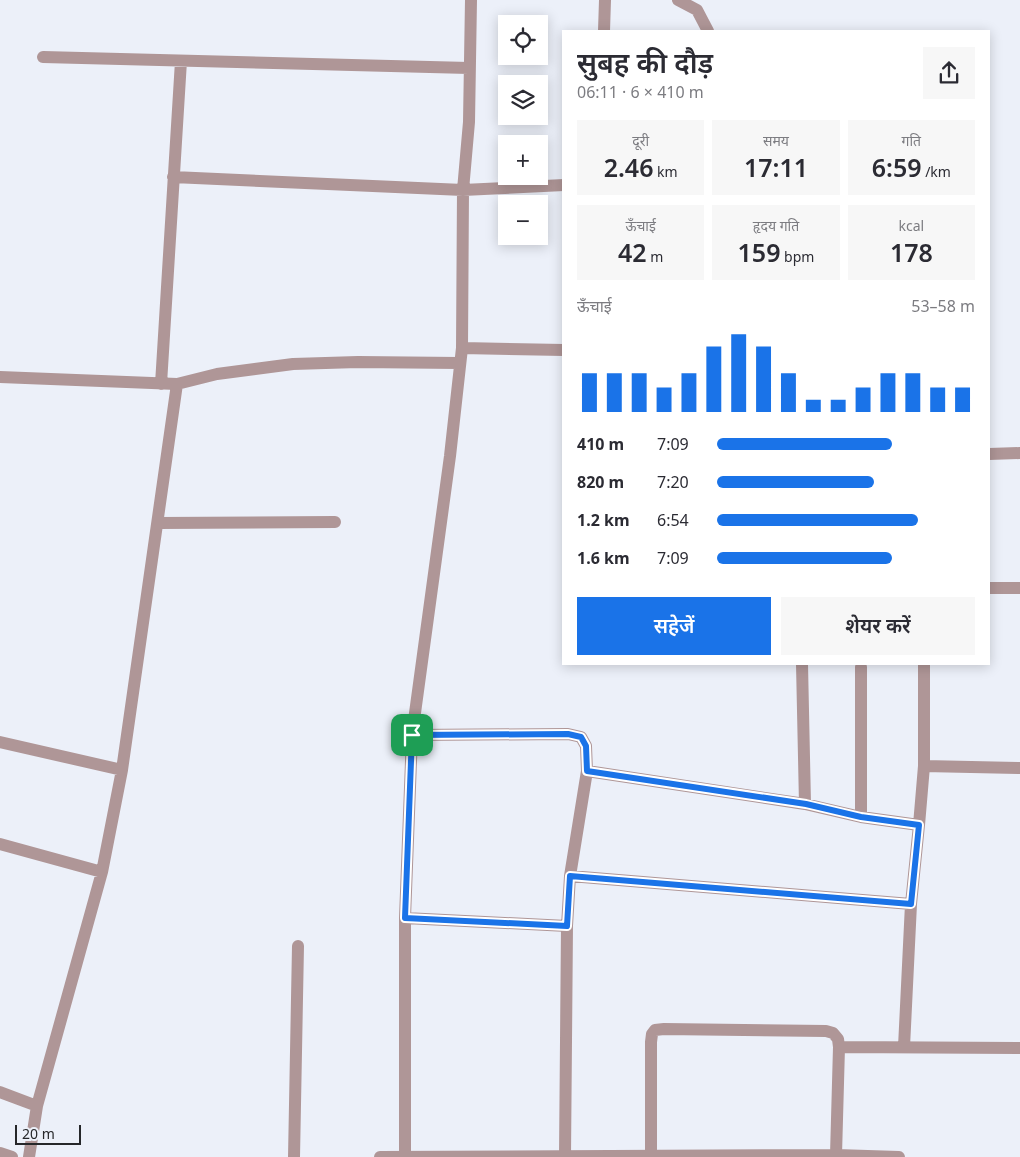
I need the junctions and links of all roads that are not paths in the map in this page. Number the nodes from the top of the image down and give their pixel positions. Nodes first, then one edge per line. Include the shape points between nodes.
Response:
1 (470, 0) edge
2 (604, 0) edge
3 (678, 0) edge
4 (604, 30) edge
5 (707, 30) edge
6 (43, 57) dead end
7 (181, 61) junction
8 (469, 68) junction
9 (173, 177) junction
10 (562, 186) edge
11 (463, 190) junction
12 (462, 348) junction
13 (562, 350) edge
14 (459, 363) junction
15 (0, 377) edge
16 (161, 384) junction
17 (177, 384) junction
18 (1020, 453) edge
19 (990, 454) edge
20 (335, 522) dead end
21 (158, 523) junction
22 (990, 588) edge
23 (1020, 588) edge
24 (802, 665) edge
25 (924, 665) edge
26 (861, 667) dead end
27 (412, 735) junction
28 (0, 742) edge
29 (924, 766) junction
30 (1020, 768) edge
31 (122, 770) junction
32 (587, 771) junction
33 (806, 804) junction
34 (861, 817) junction
35 (919, 825) junction
36 (0, 844) edge
37 (102, 872) junction
38 (570, 876) junction
39 (911, 904) junction
40 (405, 918) junction
41 (567, 926) junction
42 (298, 946) dead end
43 (839, 1047) junction
44 (904, 1047) junction
45 (1020, 1048) edge
46 (0, 1092) edge
47 (38, 1106) junction
48 (0, 1153) edge
49 (836, 1155) junction
50 (405, 1156) edge
51 (500, 1156) edge
52 (564, 1156) edge
53 (651, 1156) junction
54 (720, 1156) edge
55 (12, 1157) edge
56 (29, 1157) edge
57 (294, 1157) edge
58 (380, 1157) edge
59 (584, 1157) edge
60 (900, 1157) edge

1 - 8 street
2 - 4 street
3 - 5 street via 697,10
6 - 7 street
7 - 8 street
7 - 9 street
8 - 11 street
9 - 11 street
9 - 16 street
10 - 11 street
11 - 12 street
12 - 13 street
12 - 14 street
14 - 17 street via 293,364 217,374
14 - 27 street via 450,456
15 - 16 street
16 - 17 street
17 - 21 street
18 - 19 street
20 - 21 street
21 - 31 street
22 - 23 street
24 - 33 street
25 - 29 street
26 - 34 street
27 - 32 street via 568,734 581,737 586,746
27 - 40 street
28 - 31 street
29 - 30 street
29 - 35 street
31 - 37 street
32 - 33 street
32 - 38 street
33 - 34 street
34 - 35 street
35 - 39 street
36 - 37 street
37 - 47 street
38 - 39 street
38 - 41 street
39 - 44 street
40 - 41 street
40 - 50 street
41 - 52 street
42 - 57 street
43 - 44 street
43 - 49 street
43 - 53 street via 834,1033 826,1031 655,1030 651,1042
44 - 45 street
46 - 47 street
47 - 56 street
48 - 55 street
49 - 54 street
49 - 60 street
50 - 51 street
50 - 58 street
51 - 52 street
52 - 59 street
53 - 54 street
53 - 59 street

